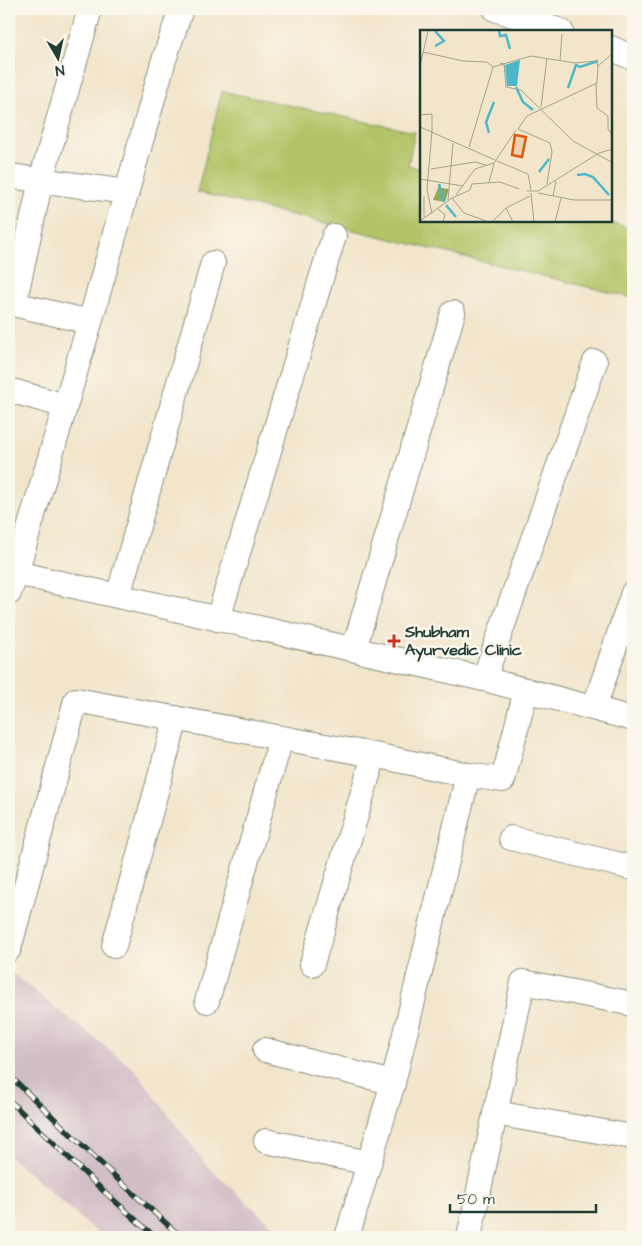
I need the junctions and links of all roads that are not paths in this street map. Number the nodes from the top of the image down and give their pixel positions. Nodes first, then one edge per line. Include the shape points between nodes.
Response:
1 (90, 9) edge
2 (181, 9) edge
3 (495, 9) edge
4 (519, 24) edge
5 (555, 30) edge
6 (612, 48) edge
7 (633, 58) edge
8 (9, 176) edge
9 (41, 180) junction
10 (127, 192) junction
11 (334, 236) dead end
12 (213, 263) dead end
13 (11, 303) edge
14 (453, 313) dead end
15 (90, 322) junction
16 (595, 362) dead end
17 (9, 390) edge
18 (65, 406) junction
19 (11, 579) edge
20 (633, 592) edge
21 (118, 596) junction
22 (218, 619) junction
23 (354, 649) junction
24 (484, 679) junction
25 (526, 690) junction
26 (594, 708) junction
27 (176, 718) junction
28 (633, 718) edge
29 (281, 738) junction
30 (374, 755) junction
31 (468, 774) junction
32 (511, 838) dead end
33 (633, 868) edge
34 (114, 946) dead end
35 (9, 949) edge
36 (312, 964) dead end
37 (207, 1001) dead end
38 (633, 1004) edge
39 (265, 1050) dead end
40 (393, 1083) junction
41 (495, 1113) junction
42 (633, 1137) edge
43 (266, 1140) dead end
44 (369, 1163) junction
45 (347, 1237) edge
46 (469, 1237) edge

1 - 9 street
2 - 10 street
3 - 4 street
4 - 5 street
6 - 7 street
8 - 9 street
9 - 10 street
9 - 13 street
10 - 15 street
11 - 22 street
12 - 21 street
13 - 15 street
14 - 23 street
15 - 18 street
16 - 24 street
17 - 18 street
18 - 19 street
19 - 21 street
20 - 26 street
21 - 22 street
22 - 23 street
23 - 24 street
24 - 25 street
25 - 26 street
25 - 31 street via 503,780
26 - 28 street
27 - 29 street
27 - 34 street
27 - 35 street via 76,700
29 - 30 street
29 - 37 street
30 - 31 street
30 - 36 street
31 - 40 street
32 - 33 street
38 - 41 street via 522,982
39 - 40 street
40 - 44 street
41 - 42 street
41 - 46 street
43 - 44 street
44 - 45 street

